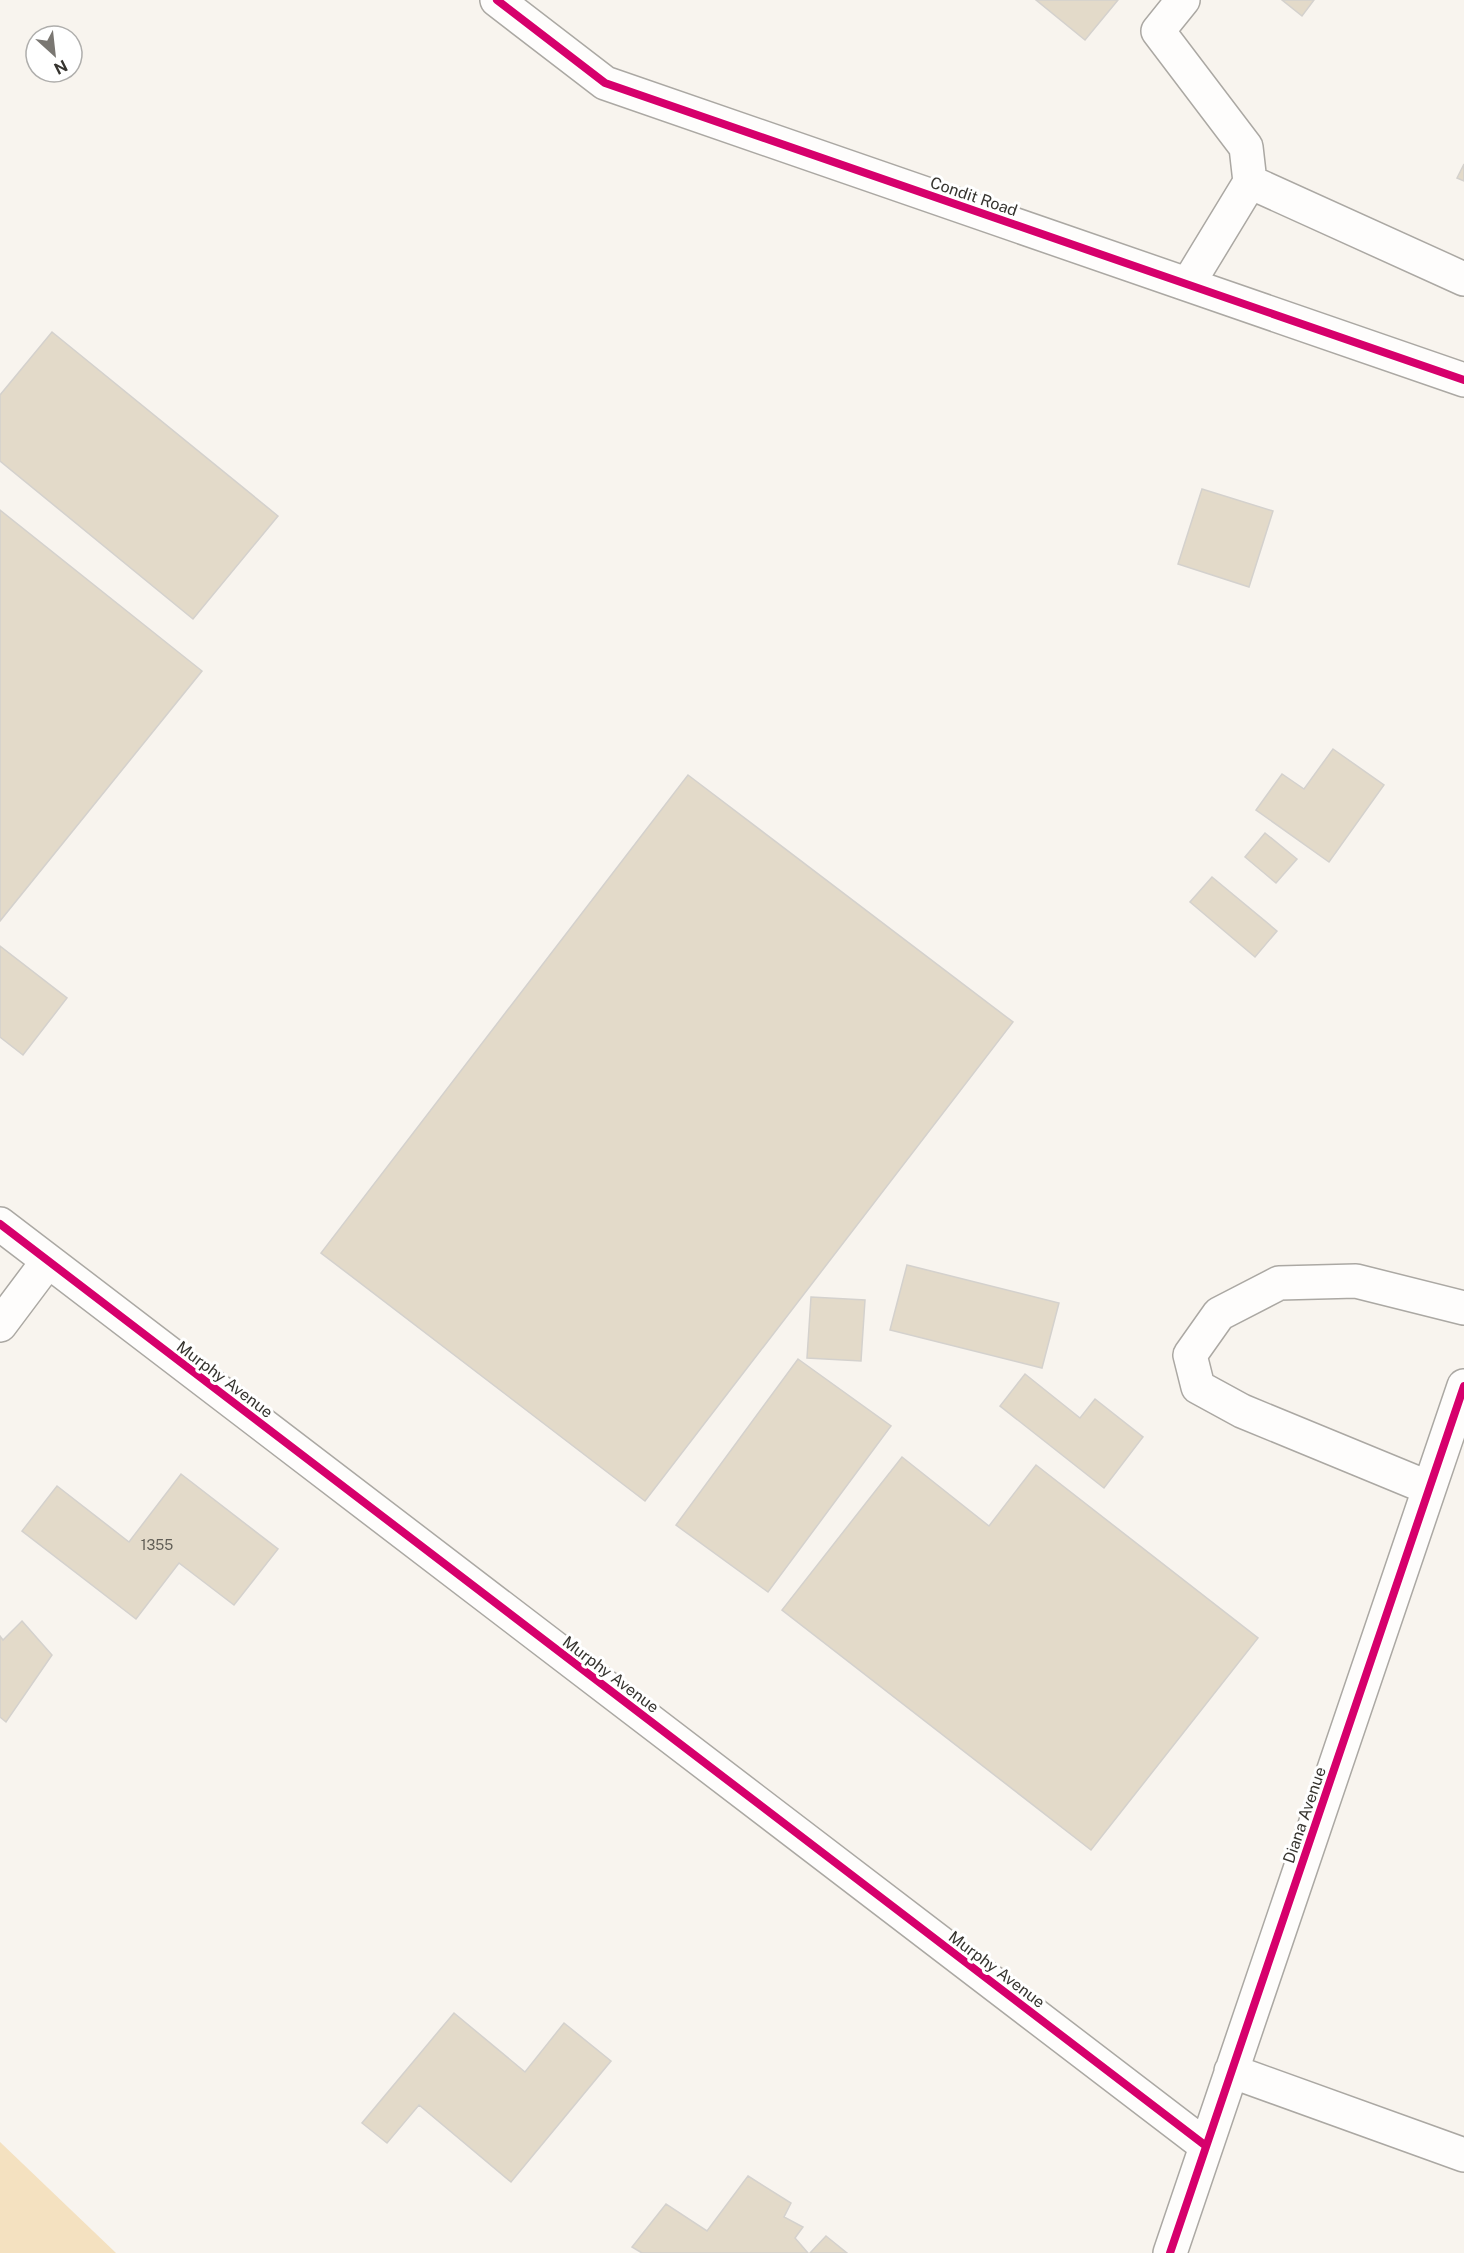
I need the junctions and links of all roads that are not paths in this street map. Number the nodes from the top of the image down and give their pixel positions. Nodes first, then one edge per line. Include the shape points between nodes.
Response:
1 (496, 0) edge
2 (1184, 0) edge
3 (1250, 182) junction
4 (1464, 279) edge
5 (1188, 284) junction
6 (1464, 380) edge
7 (0, 1224) edge
8 (48, 1262) junction
9 (1464, 1308) edge
10 (0, 1325) edge
11 (1464, 1386) edge
12 (1430, 1488) junction
13 (1231, 2071) junction
14 (1206, 2146) junction
15 (1464, 2155) edge
16 (1170, 2253) edge

1 - 5 street, Condit Road via 604,83
2 - 3 street via 1158,31 1246,147
3 - 4 street
3 - 5 street
5 - 6 street, Condit Road
7 - 8 street, Murphy Avenue
8 - 10 street
8 - 14 street, Murphy Avenue
9 - 12 street via 1356,1281 1279,1283 1219,1314 1190,1355 1198,1387 1242,1411
11 - 12 street, Diana Avenue
12 - 13 street, Diana Avenue
13 - 14 street, Diana Avenue
13 - 15 street
14 - 16 street, Diana Avenue

